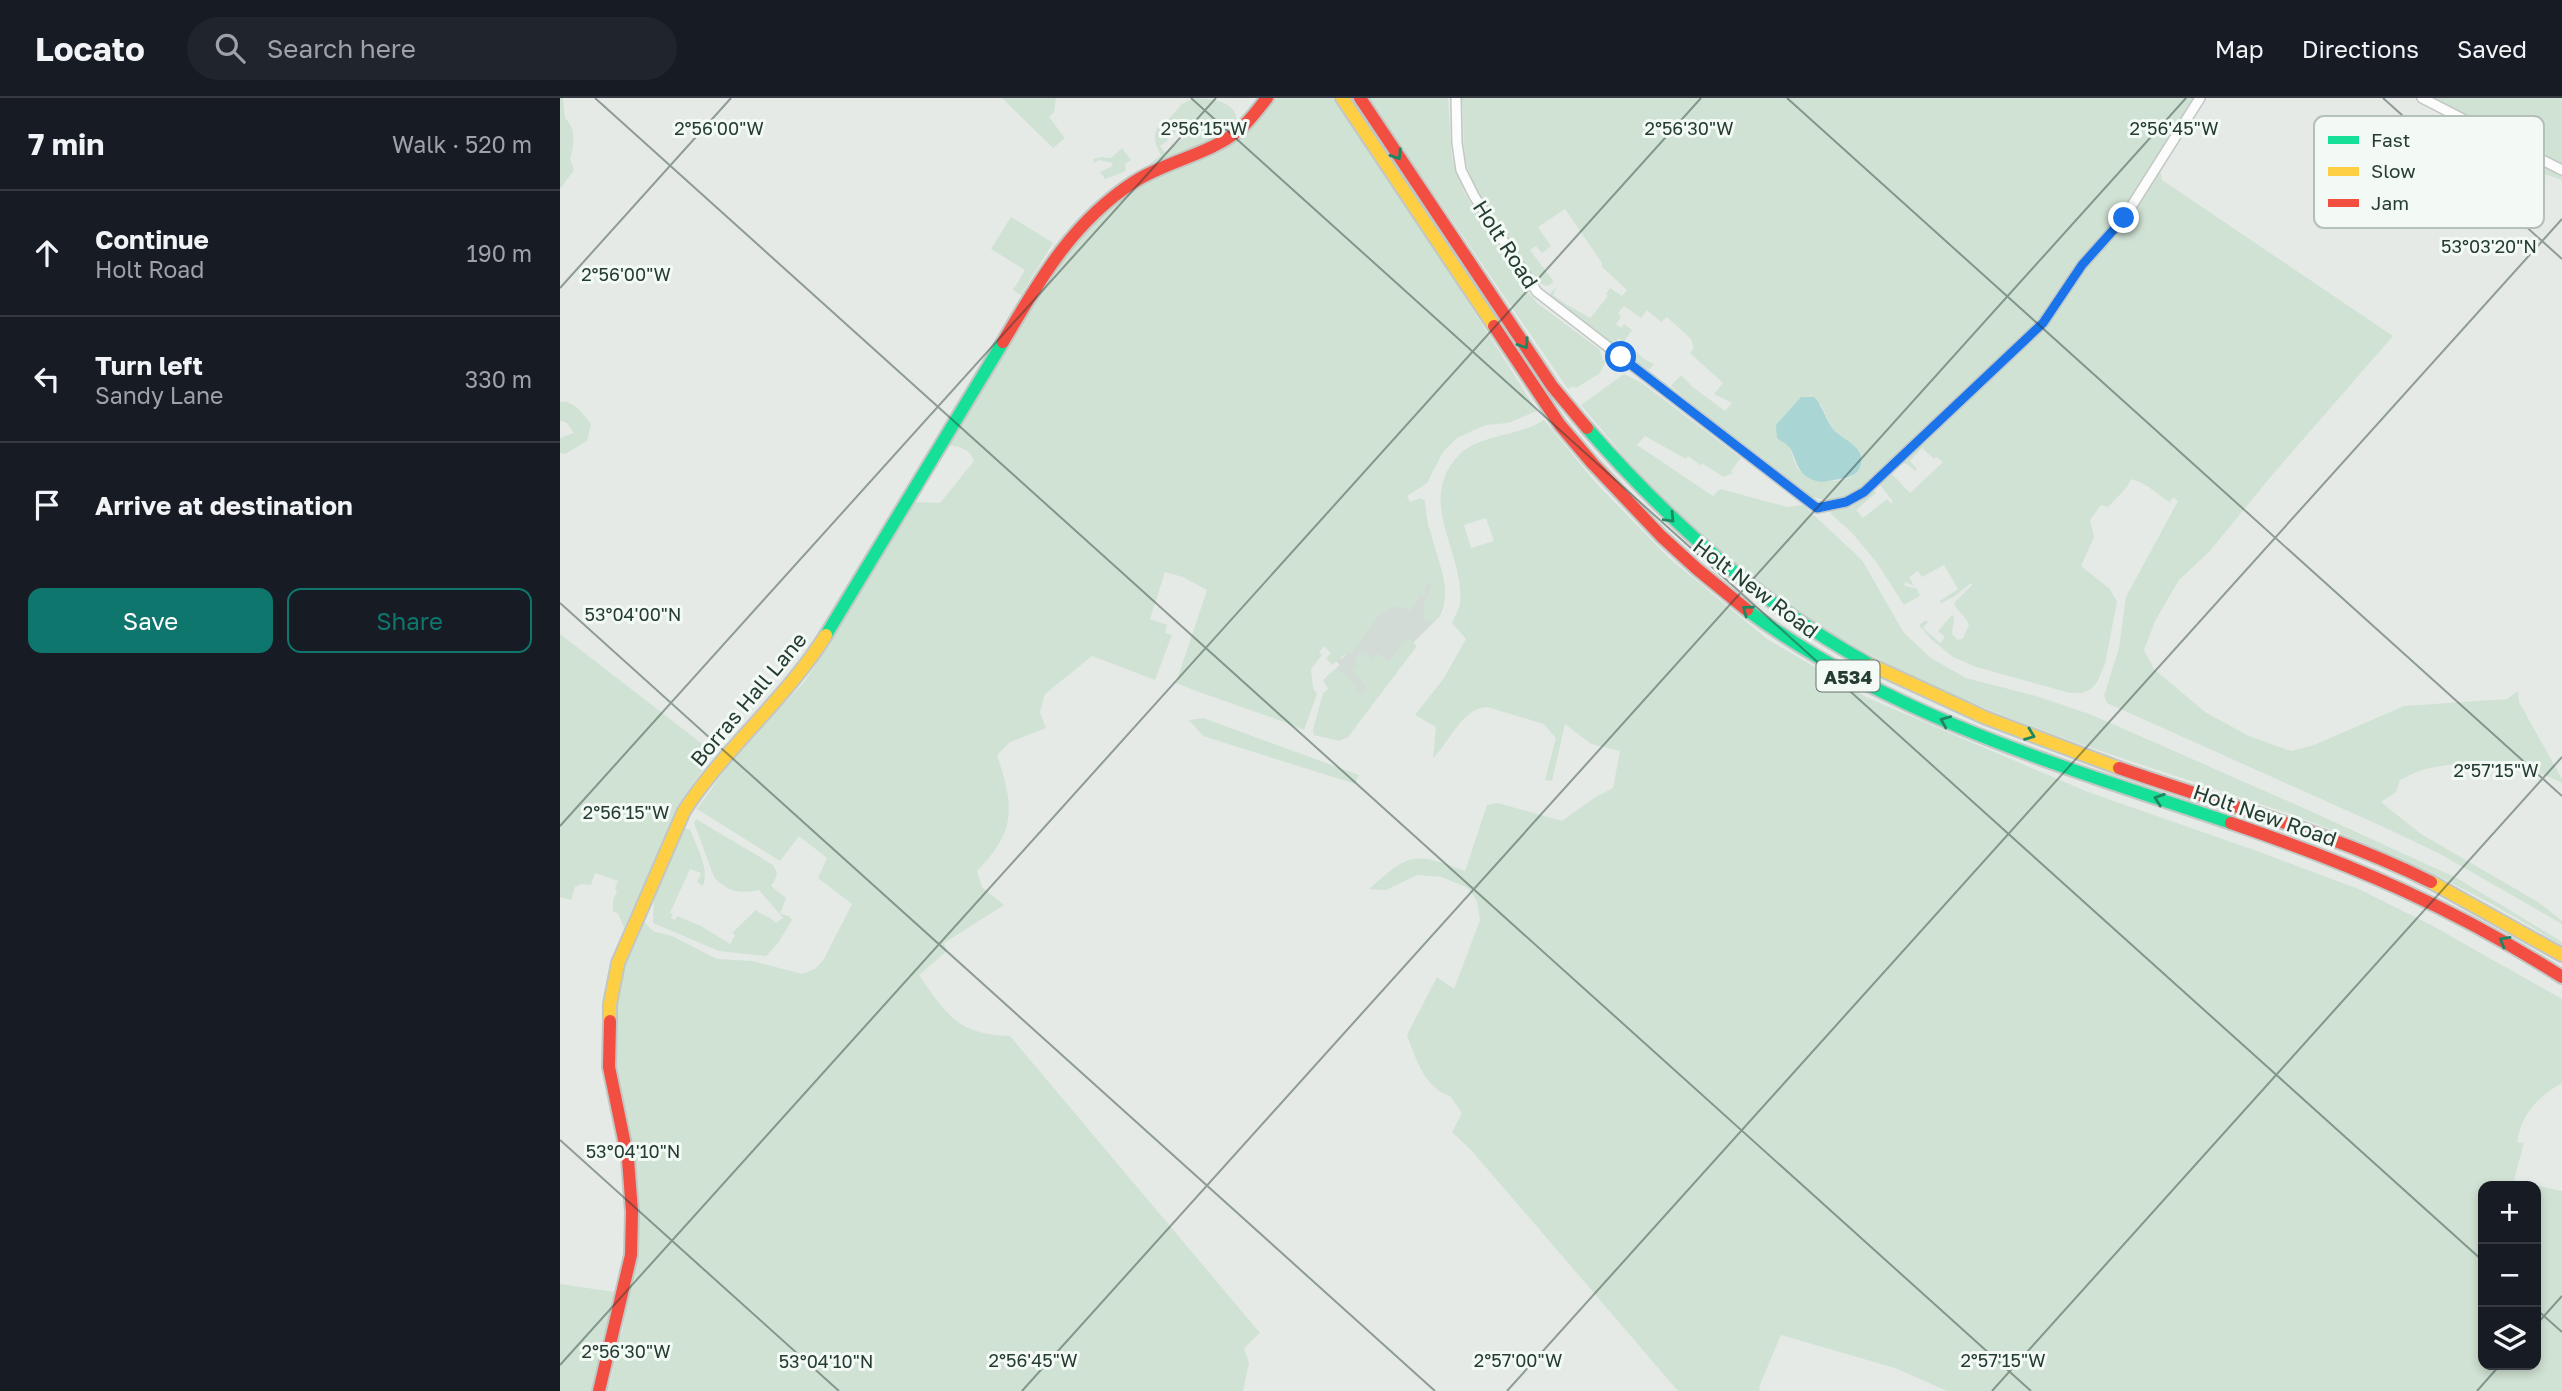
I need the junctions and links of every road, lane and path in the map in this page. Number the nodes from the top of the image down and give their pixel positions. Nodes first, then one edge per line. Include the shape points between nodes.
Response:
1 (1266, 98) edge
2 (1342, 98) edge
3 (1360, 98) edge
4 (1456, 98) edge
5 (2200, 98) edge
6 (2422, 98) edge
7 (2457, 116) edge
8 (2544, 161) edge
9 (2562, 170) edge
10 (2562, 955) edge
11 (2562, 977) edge
12 (599, 1391) edge

1 - 12 main road, Borras Hall Lane via 1250,122 1222,144 1163,165 1134,182 1078,231 1051,262 823,639 699,789 677,824 618,963 610,1004 609,1068 628,1159 632,1234
11 -> 2 main road, Holt New Road / A534 via 2418,895 2358,869 2021,751 1911,707 1860,683 1751,614 1655,533 1560,425
3 -> 10 main road, Holt New Road / A534 via 1580,422 1681,530 1783,611 1850,653 1964,708 2126,771 2368,853 2442,887
4 - 5 street, Holt Road via 1461,170 1537,292 1817,508 1846,502 1864,492 2043,323 2082,265 2124,218
6 - 7 street
8 - 9 street

